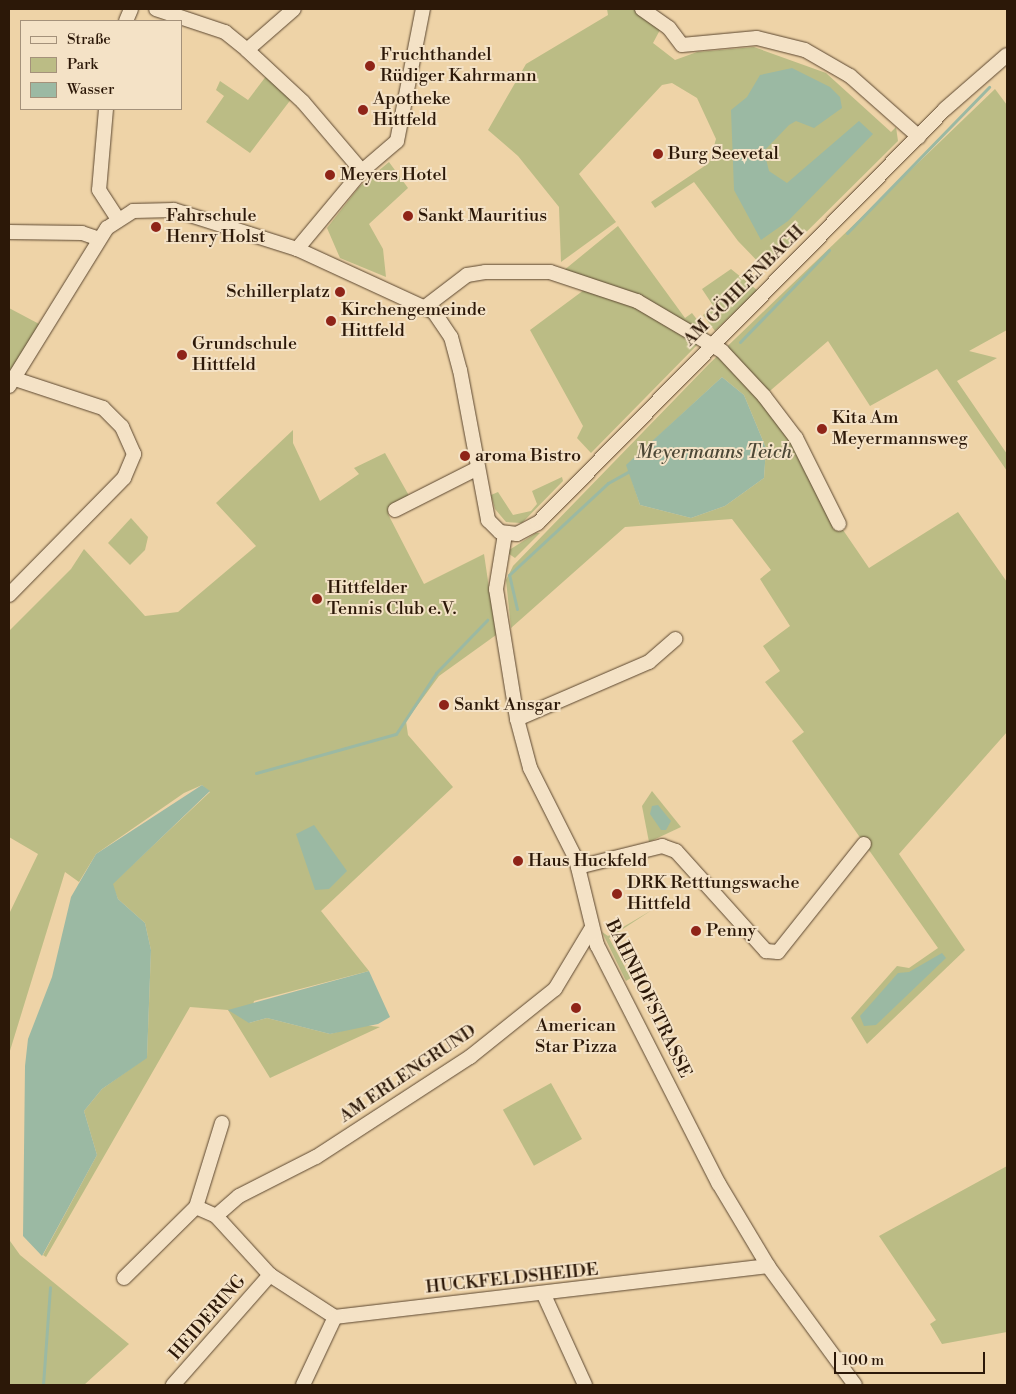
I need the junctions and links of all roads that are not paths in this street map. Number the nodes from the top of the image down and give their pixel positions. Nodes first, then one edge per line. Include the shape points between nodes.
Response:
1 (156, 9) edge
2 (294, 9) edge
3 (423, 9) edge
4 (642, 9) edge
5 (247, 50) junction
6 (1007, 55) edge
7 (106, 110) edge
8 (919, 137) junction
9 (362, 171) junction
10 (118, 219) junction
11 (9, 232) edge
12 (99, 239) junction
13 (297, 249) junction
14 (425, 307) junction
15 (711, 345) junction
16 (12, 382) edge
17 (478, 468) junction
18 (395, 510) dead end
19 (839, 524) dead end
20 (505, 534) junction
21 (9, 595) edge
22 (675, 639) dead end
23 (517, 719) junction
24 (864, 844) dead end
25 (578, 867) junction
26 (591, 929) junction
27 (222, 1123) dead end
28 (196, 1207) junction
29 (216, 1216) junction
30 (768, 1266) junction
31 (270, 1275) junction
32 (124, 1278) dead end
33 (544, 1295) junction
34 (335, 1317) junction
35 (173, 1385) edge
36 (303, 1385) edge
37 (585, 1385) edge
38 (855, 1385) edge

1 - 5 street via 225,32
2 - 5 street
3 - 9 street via 397,141
4 - 8 street via 669,28 682,45 757,38 805,50 850,76
5 - 9 street via 303,102
6 - 8 street, AM GÖHLENBACH
7 - 10 street via 99,190
8 - 15 street, AM GÖHLENBACH
9 - 13 street
10 - 12 street
10 - 13 street via 147,208 174,210
11 - 12 street via 82,232
12 - 16 street
13 - 14 street
14 - 15 street via 476,273 550,272 628,297
14 - 17 street via 440,318 451,337
15 - 19 street via 764,396 796,438
15 - 20 street, AM GÖHLENBACH via 538,523 524,532
16 - 21 street via 103,408 122,427 134,454 124,478
17 - 18 street
17 - 20 street via 488,520
20 - 23 street, BAHNHOFSTRASSE via 496,589
22 - 23 street via 649,662
23 - 25 street, BAHNHOFSTRASSE via 530,768
24 - 25 street via 778,952 766,951 676,851 662,846
25 - 26 street, BAHNHOFSTRASSE
26 - 29 street, AM ERLENGRUND via 555,989 470,1058 316,1157 239,1196
26 - 30 street, BAHNHOFSTRASSE via 717,1180
27 - 28 street
28 - 29 street
28 - 32 street
29 - 31 street
30 - 33 street, HUCKFELDSHEIDE
30 - 38 street, BAHNHOFSTRASSE
31 - 34 street
31 - 35 street, HEIDERING
33 - 34 street, HUCKFELDSHEIDE
33 - 37 street
34 - 36 street

